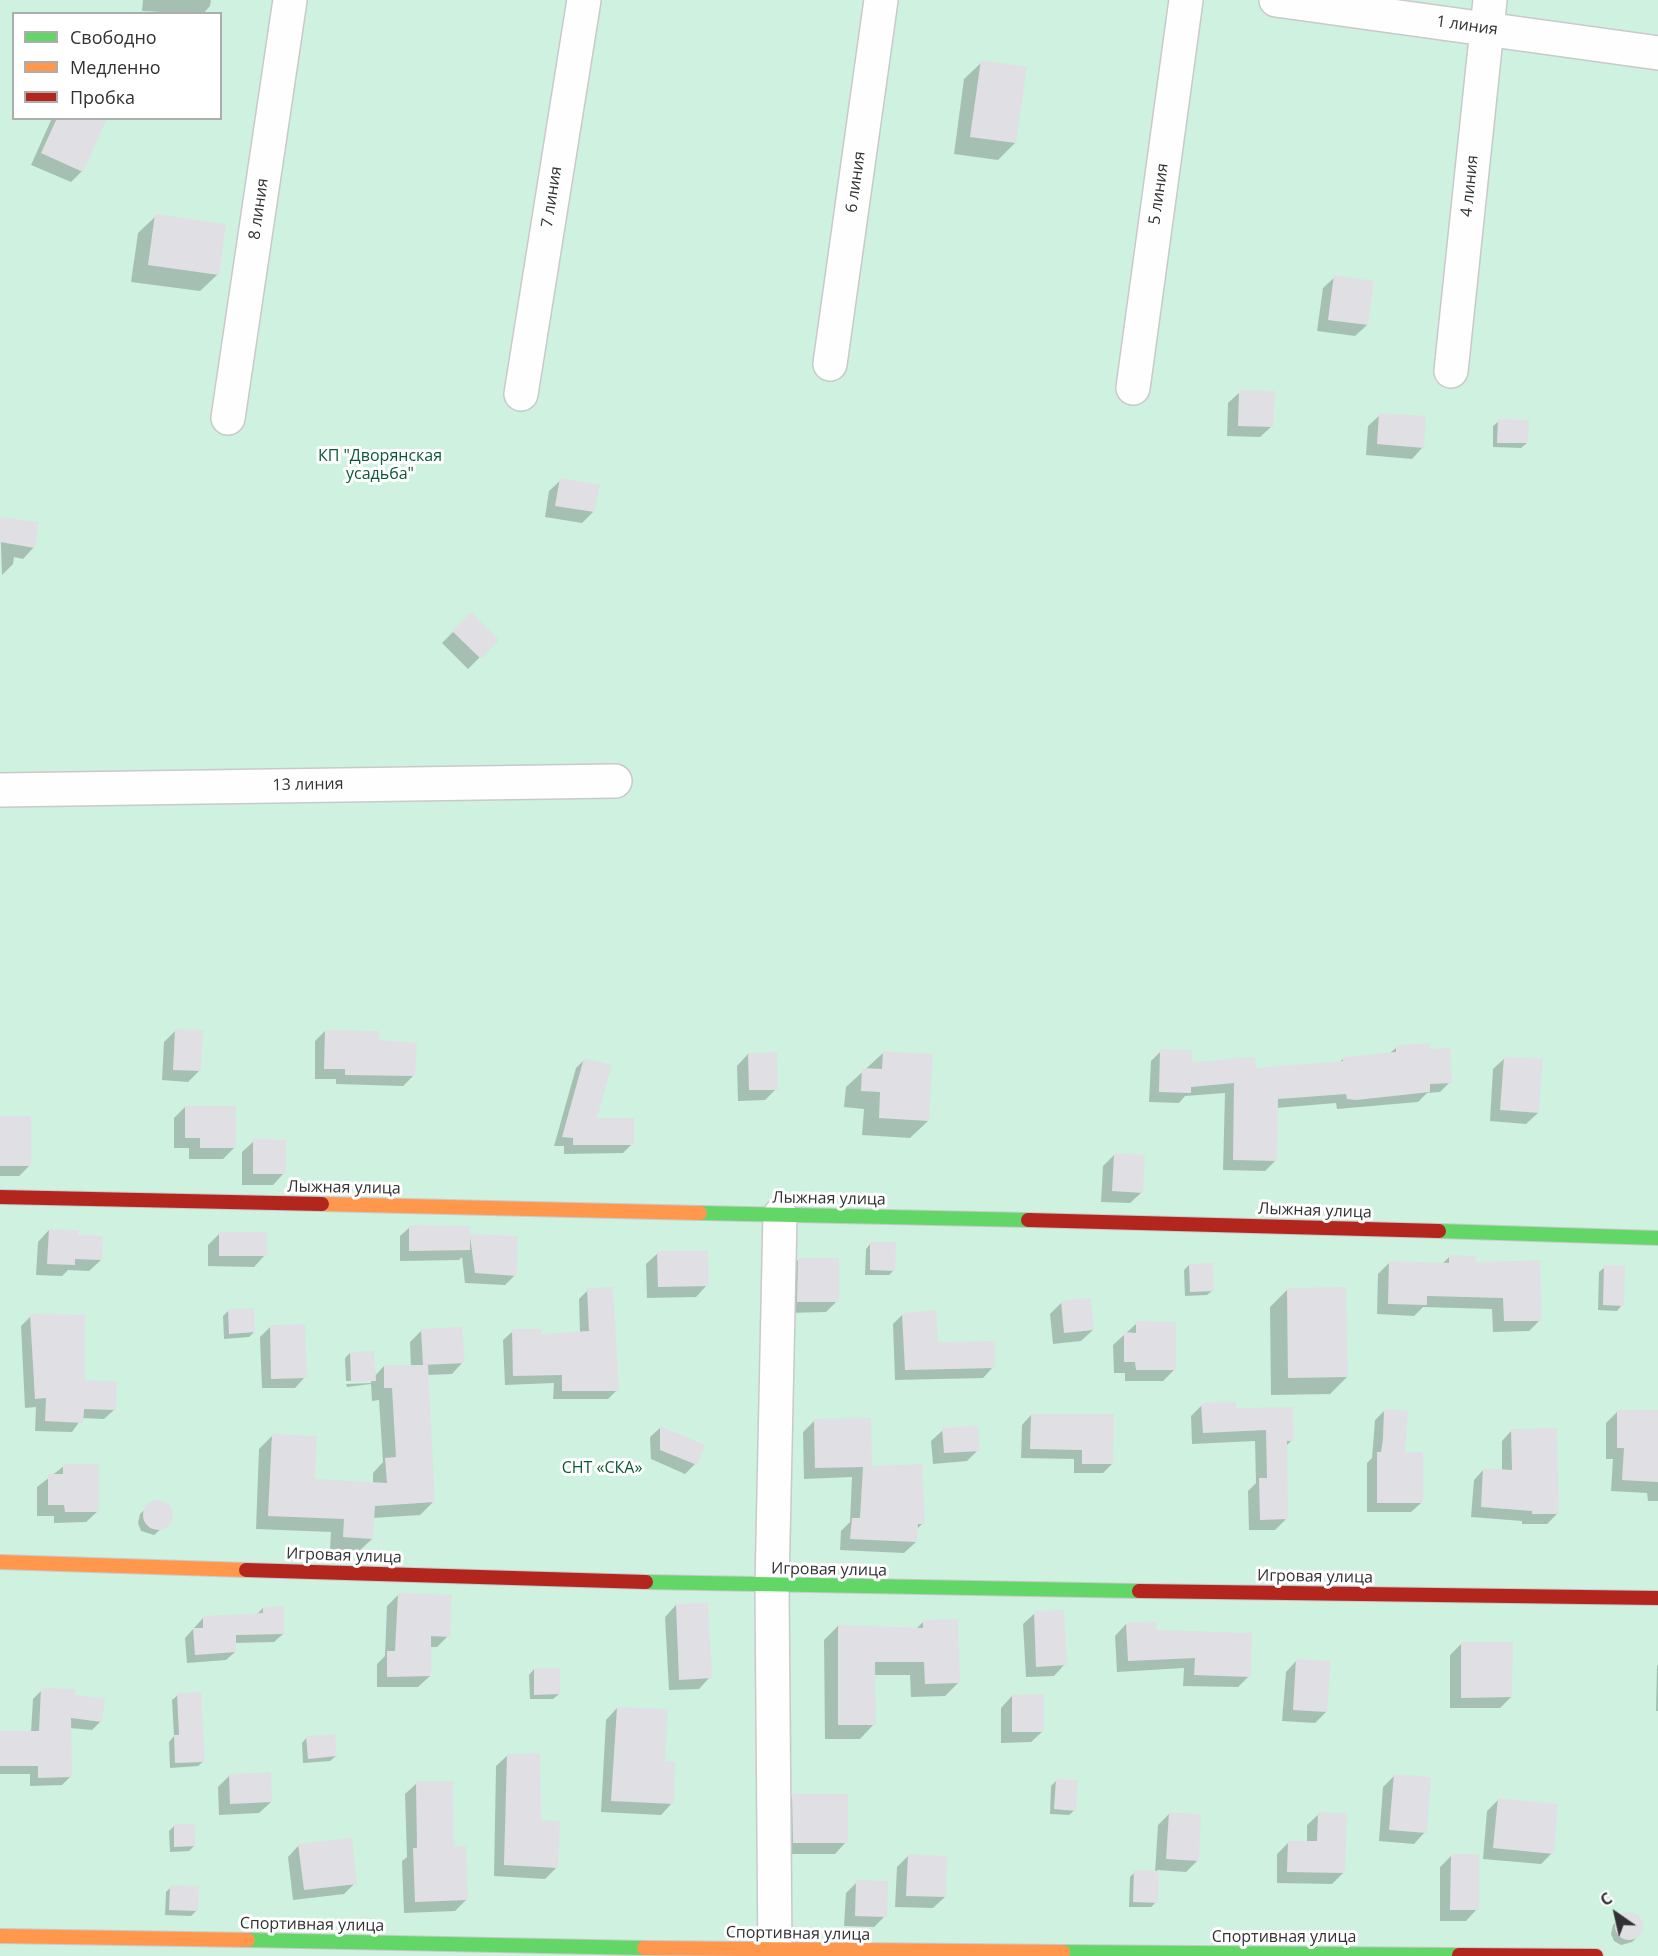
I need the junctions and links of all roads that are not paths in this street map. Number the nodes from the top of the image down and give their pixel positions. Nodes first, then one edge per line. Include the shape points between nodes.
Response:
1 (290, 0) edge
2 (584, 0) edge
3 (882, 0) edge
4 (1185, 0) edge
5 (1276, 0) edge
6 (1488, 14) edge
7 (1658, 52) edge
8 (830, 364) dead end
9 (1451, 371) dead end
10 (1133, 387) dead end
11 (521, 394) dead end
12 (228, 418) dead end
13 (615, 781) dead end
14 (0, 790) edge
15 (0, 1197) edge
16 (780, 1215) junction
17 (1658, 1238) edge
18 (0, 1562) edge
19 (772, 1586) junction
20 (1658, 1599) edge
21 (0, 1936) edge
22 (775, 1953) edge
23 (1596, 1956) edge

1 - 12 street, 8 линия
2 - 11 street, 7 линия
3 - 8 street, 6 линия
4 - 10 street, 5 линия
5 - 6 street, 1 линия
6 - 7 street, 1 линия
6 - 9 street, 4 линия
13 - 14 street, 13 линия
15 - 16 street, Лыжная улица
16 - 17 street, Лыжная улица
16 - 19 street
18 - 19 street, Игровая улица
19 - 20 street, Игровая улица
19 - 22 street
21 - 22 street, Спортивная улица
22 - 23 street, Спортивная улица

